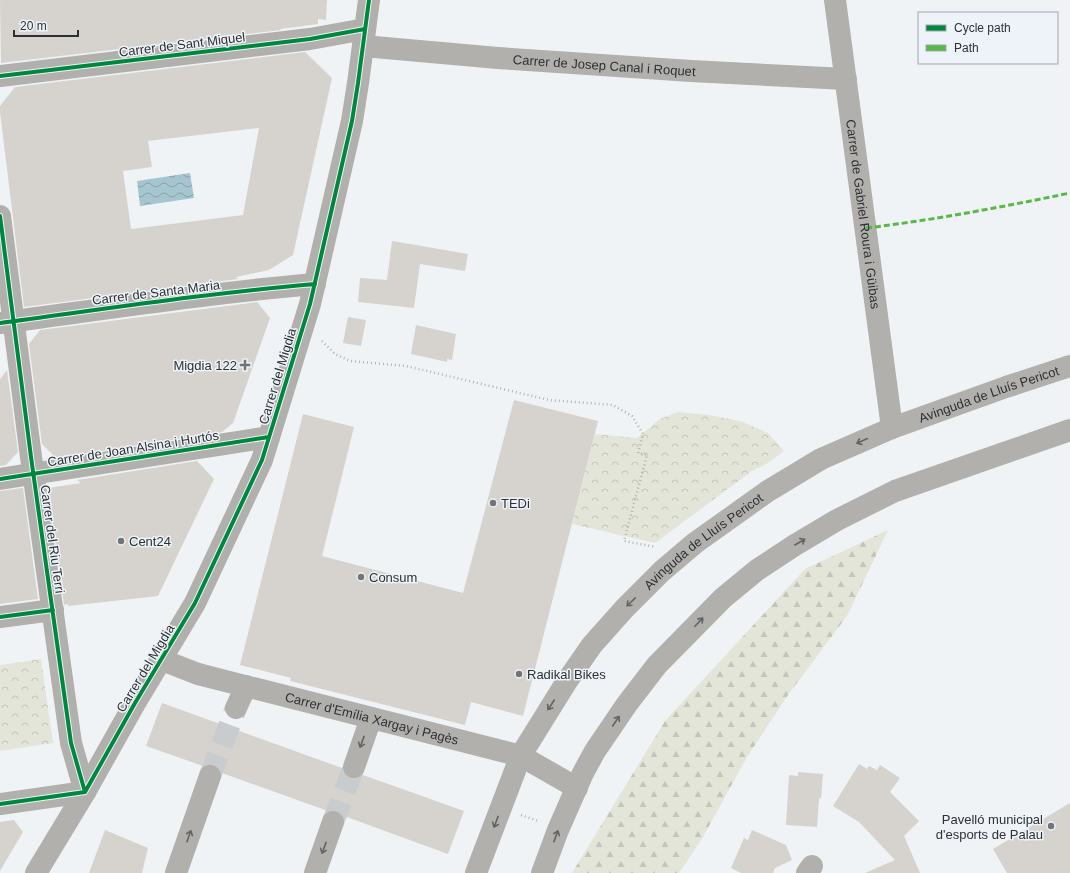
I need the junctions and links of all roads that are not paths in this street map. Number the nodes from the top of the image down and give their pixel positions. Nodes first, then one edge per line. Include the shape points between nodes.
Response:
1 (370, 0) edge
2 (835, 0) edge
3 (364, 37) junction
4 (0, 76) edge
5 (846, 79) junction
6 (0, 216) edge
7 (315, 284) junction
8 (7, 322) edge
9 (1070, 366) edge
10 (892, 428) junction
11 (1070, 430) edge
12 (269, 437) junction
13 (34, 474) junction
14 (0, 479) edge
15 (53, 610) junction
16 (0, 617) edge
17 (162, 660) junction
18 (246, 686) junction
19 (236, 708) tunnel mouth
20 (371, 718) junction
21 (521, 756) junction
22 (354, 767) tunnel mouth
23 (210, 776) tunnel mouth
24 (576, 788) junction
25 (85, 792) junction
26 (0, 804) edge
27 (333, 822) tunnel mouth
28 (36, 873) edge
29 (176, 873) edge
30 (315, 873) edge
31 (476, 873) edge
32 (542, 873) edge

1 - 3 street, Carrer del Migdia
2 - 5 street, Carrer de Gabriel Roura i Güibas
3 - 4 street, Carrer de Sant Miquel via 310,39
3 - 5 street, Carrer de Josep Canal i Roquet via 505,59 691,72
3 - 7 street, Carrer del Migdia via 352,120
5 - 10 street, Carrer de Gabriel Roura i Güibas
6 - 8 street, Carrer del Riu Terri
7 - 8 street, Carrer de Santa Maria via 165,300
7 - 12 street, Carrer del Migdia
8 - 13 street, Carrer del Riu Terri
9 - 10 street, Avinguda de Lluís Pericot
10 -> 21 street, Avinguda de Lluís Pericot via 821,459 768,491 684,552 625,608 592,645
24 -> 11 street via 595,751 657,665 723,598 757,570 837,520 895,491
12 - 13 street, Carrer de Joan Alsina i Hurtós
12 - 17 street, Carrer del Migdia via 262,460 195,603
13 - 14 street, Carrer de Joan Alsina i Hurtós
13 - 15 street, Carrer del Riu Terri
15 - 16 street
15 - 25 street, Carrer del Riu Terri via 70,742
17 - 18 street, Carrer d'Emília Xargay i Pagès via 198,674
17 - 25 street, Carrer del Migdia
18 - 19 street
18 - 20 street, Carrer d'Emília Xargay i Pagès
20 - 21 street, Carrer d'Emília Xargay i Pagès
20 -> 22 street
21 - 24 street, Carrer d'Emília Xargay i Pagès
21 -> 31 street, Avinguda de Lluís Pericot
29 -> 23 street
32 -> 24 street
25 - 26 street
25 - 28 street, Carrer del Migdia
27 -> 30 street

